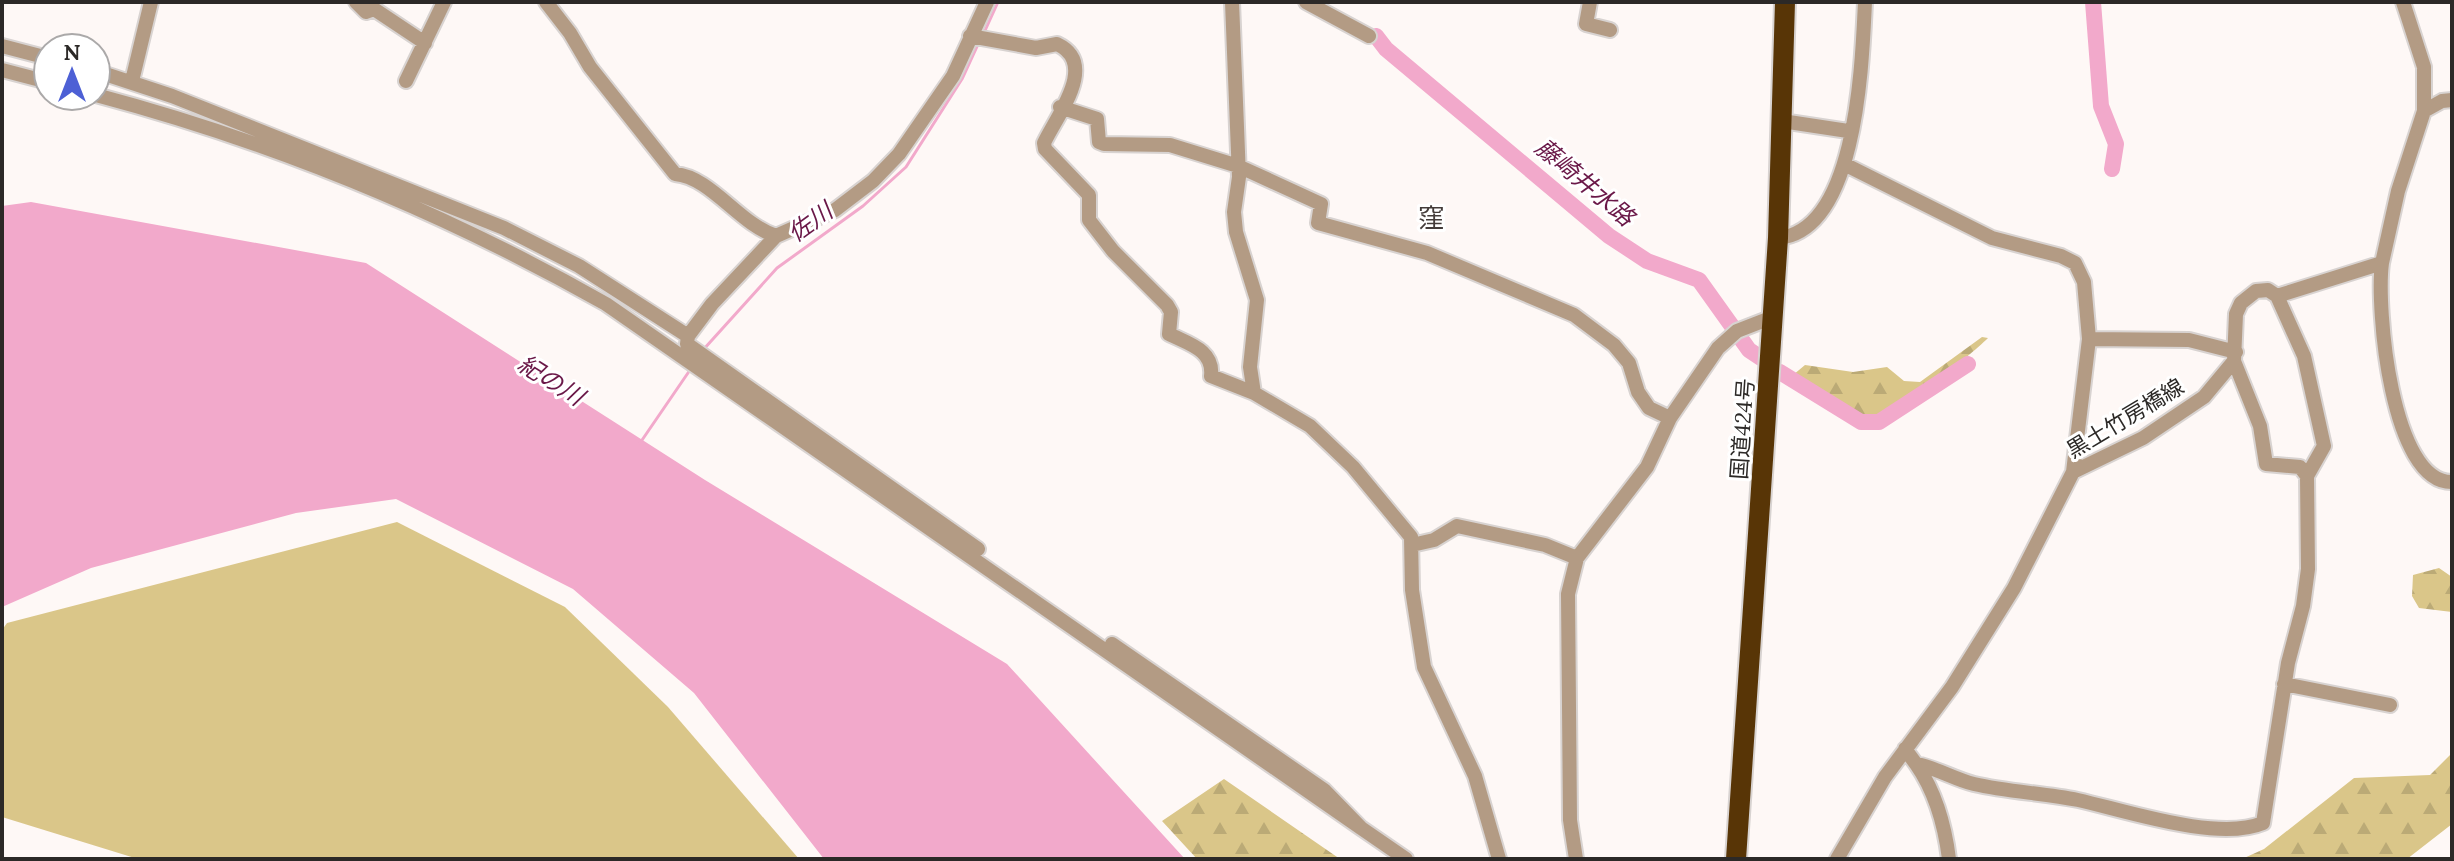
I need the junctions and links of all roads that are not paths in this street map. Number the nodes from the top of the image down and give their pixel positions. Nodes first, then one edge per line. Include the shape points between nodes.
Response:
1 (151, 2) edge
2 (356, 2) edge
3 (444, 2) edge
4 (546, 2) edge
5 (987, 2) edge
6 (1232, 2) edge
7 (1306, 2) edge
8 (1590, 2) edge
9 (1785, 2) edge
10 (1865, 2) edge
11 (2403, 2) edge
12 (1610, 30) dead end
13 (1369, 36) dead end
14 (977, 38) junction
15 (425, 43) junction
16 (2, 46) edge
17 (32, 54) edge
18 (2, 70) edge
19 (112, 75) edge
20 (32, 78) edge
21 (132, 81) junction
22 (406, 81) dead end
23 (112, 100) edge
24 (2452, 100) edge
25 (1060, 107) junction
26 (2424, 111) junction
27 (1782, 121) junction
28 (1848, 131) junction
29 (1846, 165) junction
30 (1238, 166) junction
31 (776, 236) junction
32 (1778, 238) junction
33 (2382, 263) junction
34 (2277, 296) junction
35 (1773, 317) junction
36 (2089, 339) junction
37 (688, 347) junction
38 (2235, 356) junction
39 (1254, 393) junction
40 (1670, 418) junction
41 (2073, 472) junction
42 (2307, 476) junction
43 (2452, 482) edge
44 (1412, 545) junction
45 (1577, 558) junction
46 (2284, 684) junction
47 (2390, 705) dead end
48 (1905, 749) junction
49 (1916, 764) junction
50 (1406, 859) edge
51 (1499, 859) edge
52 (1576, 859) edge
53 (1736, 859) edge
54 (1837, 859) edge
55 (1949, 859) edge

1 - 21 street
2 - 15 street
3 - 15 street
4 - 31 street via 675,174 690,175 757,230
5 - 14 street
6 - 30 street
7 - 13 street
8 - 12 street via 1586,24
9 - 27 highway, 国道424号
10 - 28 street via 1859,106
11 - 26 street via 2424,67
14 - 25 street via 1036,48 1062,46 1074,61 1076,80
14 - 31 street via 899,154 873,181 835,210
15 - 22 street
16 - 17 street
18 - 20 street
19 - 21 street
21 - 37 street via 504,228 579,266
23 - 37 street via 227,136 450,222
24 - 26 street
25 - 30 street via 1097,119 1099,142 1104,144 1170,145
25 - 39 street via 1045,149 1089,195 1089,220 1167,305 1169,334 1207,356 1211,376
26 - 33 street
27 - 28 street
27 - 32 highway, 国道424号
28 - 29 street
29 - 32 street via 1816,220 1796,237
29 - 36 street via 1992,238 2071,260 2084,282
30 - 39 street via 1236,232 1257,300 1250,367
30 - 40 street via 1321,204 1318,223 1427,253 1574,315 1614,345 1629,363 1649,408
31 - 37 street via 712,304
32 - 35 highway, 国道424号
33 - 34 street
33 - 43 street via 2381,335 2401,424 2427,472
34 - 38 street via 2256,291 2241,303
34 - 42 street via 2304,356 2324,446
35 - 40 street via 1735,333 1718,348
35 - 53 highway, 国道424号
36 - 38 street via 2189,340
36 - 41 street
37 - 50 street via 704,364 1324,790 1361,828
38 - 41 street, 黒土竹房橋線 via 2204,397 2143,438
38 - 42 street via 2260,426 2266,464 2300,467
39 - 44 street via 1310,426 1386,504
40 - 45 street via 1647,467
41 - 48 street, 黒土竹房橋線 via 2014,588 1952,687
42 - 46 street via 2308,569
44 - 45 street via 1457,526 1545,545
44 - 51 street via 1412,590 1424,667 1475,776
45 - 52 street via 1568,594 1570,820
46 - 47 street
46 - 49 street via 2265,818 2246,830 2179,825 2082,801 1975,784
48 - 49 street
48 - 54 street, 黒土竹房橋線
49 - 55 street via 1946,835

